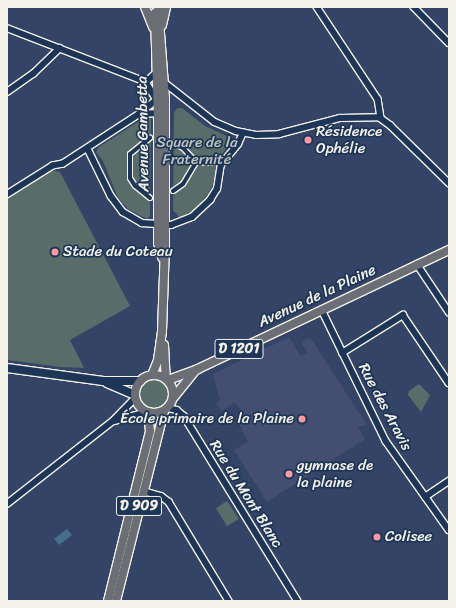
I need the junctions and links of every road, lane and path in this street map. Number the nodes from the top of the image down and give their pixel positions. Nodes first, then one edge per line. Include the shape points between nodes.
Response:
1 (145, 7) edge
2 (156, 7) edge
3 (166, 7) edge
4 (317, 7) edge
5 (414, 7) edge
6 (7, 28) edge
7 (158, 28) junction
8 (449, 43) edge
9 (60, 48) junction
10 (156, 73) junction
11 (146, 82) junction
12 (165, 83) junction
13 (7, 92) edge
14 (158, 100) junction
15 (158, 113) junction
16 (140, 114) junction
17 (381, 118) junction
18 (243, 132) junction
19 (150, 138) dead end
20 (173, 142) dead end
21 (88, 149) junction
22 (196, 162) junction
23 (217, 163) dead end
24 (449, 183) edge
25 (173, 191) dead end
26 (7, 195) edge
27 (150, 198) dead end
28 (161, 225) junction
29 (449, 250) edge
30 (417, 264) junction
31 (322, 310) junction
32 (449, 312) edge
33 (162, 331) junction
34 (342, 353) junction
35 (7, 368) edge
36 (198, 369) junction
37 (152, 375) junction
38 (167, 379) junction
39 (103, 381) junction
40 (140, 381) junction
41 (449, 383) edge
42 (135, 397) junction
43 (174, 397) junction
44 (166, 410) junction
45 (147, 412) junction
46 (113, 421) junction
47 (449, 481) edge
48 (143, 491) junction
49 (425, 497) junction
50 (7, 504) edge
51 (449, 530) edge
52 (108, 601) edge
53 (116, 601) edge
54 (229, 601) edge
55 (298, 601) edge

1 - 7 main road via 149,19
2 - 7 main road, Avenue Gambetta
3 - 7 main road
4 - 17 street via 378,99
5 - 8 street
6 - 9 street
7 - 10 main road, Avenue Gambetta
7 - 12 main road, Avenue Gambetta
9 - 11 street
9 - 13 street via 33,74
10 - 11 street
10 - 14 main road, Avenue Gambetta
11 - 14 street
12 - 18 street via 215,122
12 - 28 main road, Avenue Gambetta
14 - 15 main road, Avenue Gambetta
14 - 16 street
15 - 16 street
15 - 28 main road, Avenue Gambetta
16 - 21 street
17 - 18 street via 369,115 340,118 273,135
17 - 24 street
18 - 28 street via 238,144 224,160 217,189 207,204 186,220
19 - 27 street via 130,154 130,178 135,186
20 - 22 street via 183,148
21 - 26 street
21 - 28 street via 119,208 137,221
22 - 23 street
22 - 25 street via 184,184
28 - 33 main road, Avenue Gambetta
29 - 30 main road, Avenue de la Plaine / D 1201
30 - 31 main road, Avenue de la Plaine / D 1201
30 - 32 street
31 - 34 street, Rue des Aravis
31 - 36 main road, Avenue de la Plaine / D 1201
33 - 37 main road, Avenue Gambetta via 158,360
33 - 38 main road, Avenue Gambetta
34 - 41 street via 403,315
34 - 49 street, Rue des Aravis via 382,434
35 - 39 main road
36 - 38 main road, Avenue de la Plaine / D 1201
36 - 43 main road, Avenue de la Plaine / D 1201 via 184,381
37 - 38 main road
37 - 40 main road
38 - 43 main road
39 - 40 main road
39 - 42 main road
40 - 42 main road
42 - 45 main road via 140,408
42 - 46 street
43 - 44 main road
44 - 45 main road
44 - 48 main road, D 909
44 - 55 street, Rue du Mont Blanc via 177,410 184,416
45 - 46 street
45 - 52 main road, D 909 via 150,431 117,556
46 - 50 street
47 - 49 street
48 - 53 main road, D 909
48 - 54 street via 161,496 169,502
49 - 51 street, Rue des Aravis

